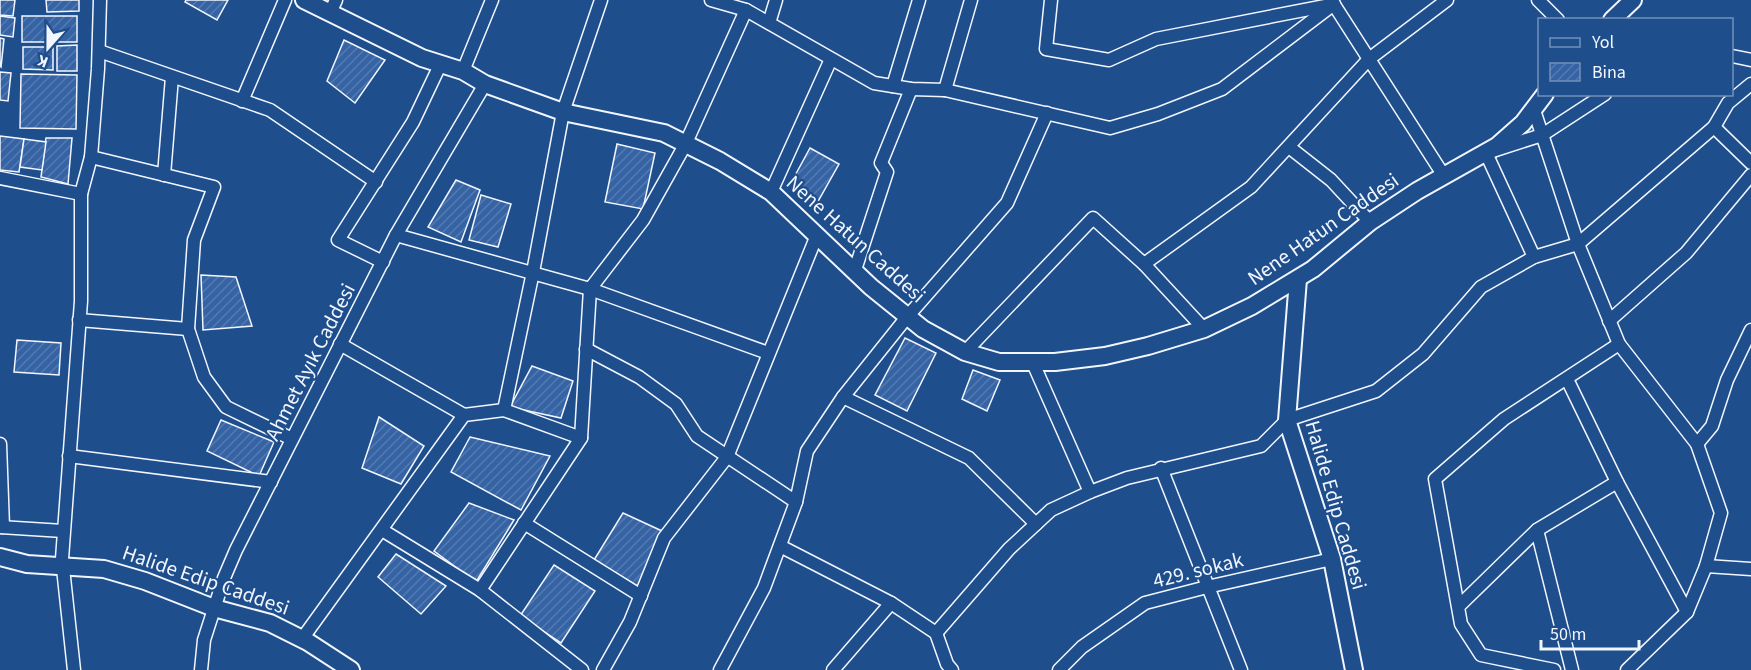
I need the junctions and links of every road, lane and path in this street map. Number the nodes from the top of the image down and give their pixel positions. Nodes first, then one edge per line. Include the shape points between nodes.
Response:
1 (100, 0) edge
2 (285, 0) edge
3 (304, 0) edge
4 (492, 0) edge
5 (601, 0) edge
6 (711, 0) edge
7 (776, 0) edge
8 (919, 0) edge
9 (971, 0) edge
10 (1051, 0) edge
11 (1447, 0) edge
12 (1538, 0) edge
13 (1633, 0) edge
14 (1332, 2) edge
15 (333, 6) edge
16 (746, 10) junction
17 (1556, 18) edge
18 (1614, 18) edge
19 (769, 23) junction
20 (99, 51) junction
21 (1733, 56) edge
22 (831, 59) junction
23 (1369, 59) junction
24 (1751, 60) edge
25 (441, 63) junction
26 (463, 71) junction
27 (172, 76) junction
28 (484, 84) junction
29 (1751, 84) edge
30 (893, 86) junction
31 (911, 89) junction
32 (945, 90) junction
33 (1544, 96) edge
34 (1602, 96) edge
35 (242, 100) junction
36 (1533, 110) junction
37 (563, 112) junction
38 (1047, 113) junction
39 (1714, 127) junction
40 (1542, 135) junction
41 (685, 145) junction
42 (1289, 147) junction
43 (1486, 153) junction
44 (92, 157) junction
45 (1751, 163) edge
46 (164, 175) junction
47 (1751, 175) edge
48 (1444, 176) junction
49 (0, 178) edge
50 (376, 182) junction
51 (771, 192) junction
52 (81, 194) junction
53 (1370, 222) junction
54 (817, 234) junction
55 (396, 235) junction
56 (1578, 244) junction
57 (1534, 258) junction
58 (383, 262) junction
59 (1144, 264) junction
60 (855, 270) junction
61 (533, 272) junction
62 (1298, 279) junction
63 (590, 289) junction
64 (907, 316) junction
65 (79, 320) junction
66 (1609, 321) junction
67 (188, 329) junction
68 (1204, 329) junction
69 (1751, 330) edge
70 (340, 344) junction
71 (1619, 344) junction
72 (586, 349) junction
73 (965, 352) junction
74 (768, 354) junction
75 (1033, 363) junction
76 (1567, 379) junction
77 (843, 397) junction
78 (504, 410) junction
79 (464, 416) junction
80 (1287, 420) junction
81 (581, 438) junction
82 (292, 439) junction
83 (0, 444) edge
84 (1697, 444) junction
85 (69, 456) junction
86 (727, 456) junction
87 (1161, 468) junction
88 (271, 482) junction
89 (1617, 482) junction
90 (1090, 492) junction
91 (796, 502) junction
92 (524, 523) junction
93 (1036, 524) junction
94 (1, 527) edge
95 (382, 530) junction
96 (1537, 530) junction
97 (63, 531) junction
98 (780, 546) junction
99 (0, 557) edge
100 (1332, 559) junction
101 (62, 566) junction
102 (1706, 566) junction
103 (1751, 569) edge
104 (1207, 587) junction
105 (480, 590) junction
106 (641, 596) junction
107 (891, 603) junction
108 (1459, 606) junction
109 (214, 608) junction
110 (1687, 612) junction
111 (936, 633) junction
112 (302, 639) junction
113 (948, 668) edge
114 (202, 669) edge
115 (74, 670) edge
116 (351, 670) edge
117 (582, 670) edge
118 (603, 670) edge
119 (720, 670) edge
120 (833, 670) edge
121 (1059, 670) edge
122 (1241, 670) edge
123 (1354, 670) edge
124 (1554, 670) edge
125 (1572, 670) edge
126 (1628, 670) edge

1 - 20 street
2 - 35 street
3 - 15 street, Nene Hatun Caddesi
4 - 26 street
5 - 37 street
6 - 16 street
7 - 19 street
8 - 30 street
9 - 32 street
10 - 14 street via 1046,49 1109,60 1156,39
11 - 23 street
12 - 17 street
13 - 18 street
14 - 23 street
14 - 38 street via 1222,89 1158,114 1110,128
15 - 25 street, Nene Hatun Caddesi via 422,58
16 - 19 street
16 - 41 street
19 - 22 street
20 - 27 street
20 - 44 street
21 - 24 street
22 - 30 street via 874,83
22 - 51 street
23 - 42 street
23 - 48 street
25 - 26 street, Nene Hatun Caddesi
25 - 50 street via 413,122
26 - 28 street, Nene Hatun Caddesi
27 - 35 street
27 - 46 street
28 - 37 street, Nene Hatun Caddesi
28 - 55 street, Ahmet Ayık Caddesi
29 - 39 street via 1728,103
30 - 31 street
31 - 32 street
31 - 60 street via 881,163 887,172
32 - 38 street
33 - 36 street, Nene Hatun Caddesi
34 - 40 street
35 - 50 street via 270,110
36 - 40 street
36 - 43 street, Nene Hatun Caddesi via 1510,136
37 - 41 street, Nene Hatun Caddesi via 663,133
37 - 61 street
38 - 64 street via 1007,204
39 - 45 street
39 - 56 street
40 - 43 street
40 - 56 street
41 - 51 street, Nene Hatun Caddesi
41 - 63 street via 643,220
42 - 53 street via 1331,180
42 - 59 street via 1251,187
43 - 48 street, Nene Hatun Caddesi
43 - 57 street
44 - 46 street
44 - 52 street
46 - 67 street via 214,187 194,240
47 - 66 street via 1686,253
48 - 53 street, Nene Hatun Caddesi
49 - 52 street
50 - 58 street via 338,240
51 - 54 street, Nene Hatun Caddesi
52 - 65 street
53 - 62 street, Nene Hatun Caddesi
54 - 60 street, Nene Hatun Caddesi
54 - 74 street
55 - 58 street, Ahmet Ayık Caddesi
55 - 61 street
56 - 57 street
56 - 66 street
57 - 80 street via 1481,287 1423,354 1376,391
58 - 70 street, Ahmet Ayık Caddesi
59 - 68 street
59 - 73 street via 1093,218
60 - 64 street, Nene Hatun Caddesi
61 - 63 street
61 - 78 street
62 - 68 street, Nene Hatun Caddesi
62 - 80 street, Halide Edip Caddesi
63 - 72 street
63 - 74 street
64 - 73 street, Nene Hatun Caddesi
64 - 77 street
65 - 67 street
65 - 85 street
66 - 71 street
67 - 82 street via 204,377 226,407
68 - 75 street, Nene Hatun Caddesi via 1105,356
69 - 84 street via 1727,380 1712,426
70 - 79 street
70 - 82 street, Ahmet Ayık Caddesi
71 - 76 street
71 - 84 street
72 - 81 street
72 - 86 street via 639,377 676,404 697,436
73 - 75 street, Nene Hatun Caddesi via 999,362
74 - 86 street
75 - 90 street
76 - 89 street
76 - 108 street via 1504,419 1435,479
77 - 91 street via 807,451
77 - 93 street via 969,458
78 - 79 street
78 - 81 street
79 - 95 street
80 - 87 street via 1261,446
80 - 100 street, Halide Edip Caddesi
81 - 92 street
82 - 88 street, Ahmet Ayık Caddesi
83 - 94 street
84 - 102 street via 1721,513
85 - 88 street
85 - 97 street
86 - 91 street
86 - 106 street via 664,538
87 - 90 street
87 - 104 street
88 - 109 street, Ahmet Ayık Caddesi via 224,578
89 - 96 street
89 - 110 street
90 - 93 street via 1051,510
91 - 98 street
92 - 105 street
92 - 106 street
93 - 111 street
94 - 97 street
95 - 105 street
95 - 112 street
96 - 108 street
96 - 125 street
97 - 101 street
98 - 107 street
98 - 119 street via 764,588
99 - 101 street, Halide Edip Caddesi via 27,564
100 - 104 street, 429. sokak
100 - 123 street, Halide Edip Caddesi
101 - 109 street, Halide Edip Caddesi via 124,574
101 - 115 street
102 - 103 street
102 - 110 street
104 - 121 street, 429. sokak via 1145,603 1082,647
104 - 122 street
105 - 117 street
106 - 118 street
107 - 111 street
107 - 120 street
108 - 124 street via 1461,624 1481,655
109 - 112 street, Halide Edip Caddesi via 270,623
109 - 114 street, Ahmet Ayık Caddesi via 204,639
110 - 126 street
111 - 113 street
112 - 116 street, Halide Edip Caddesi

